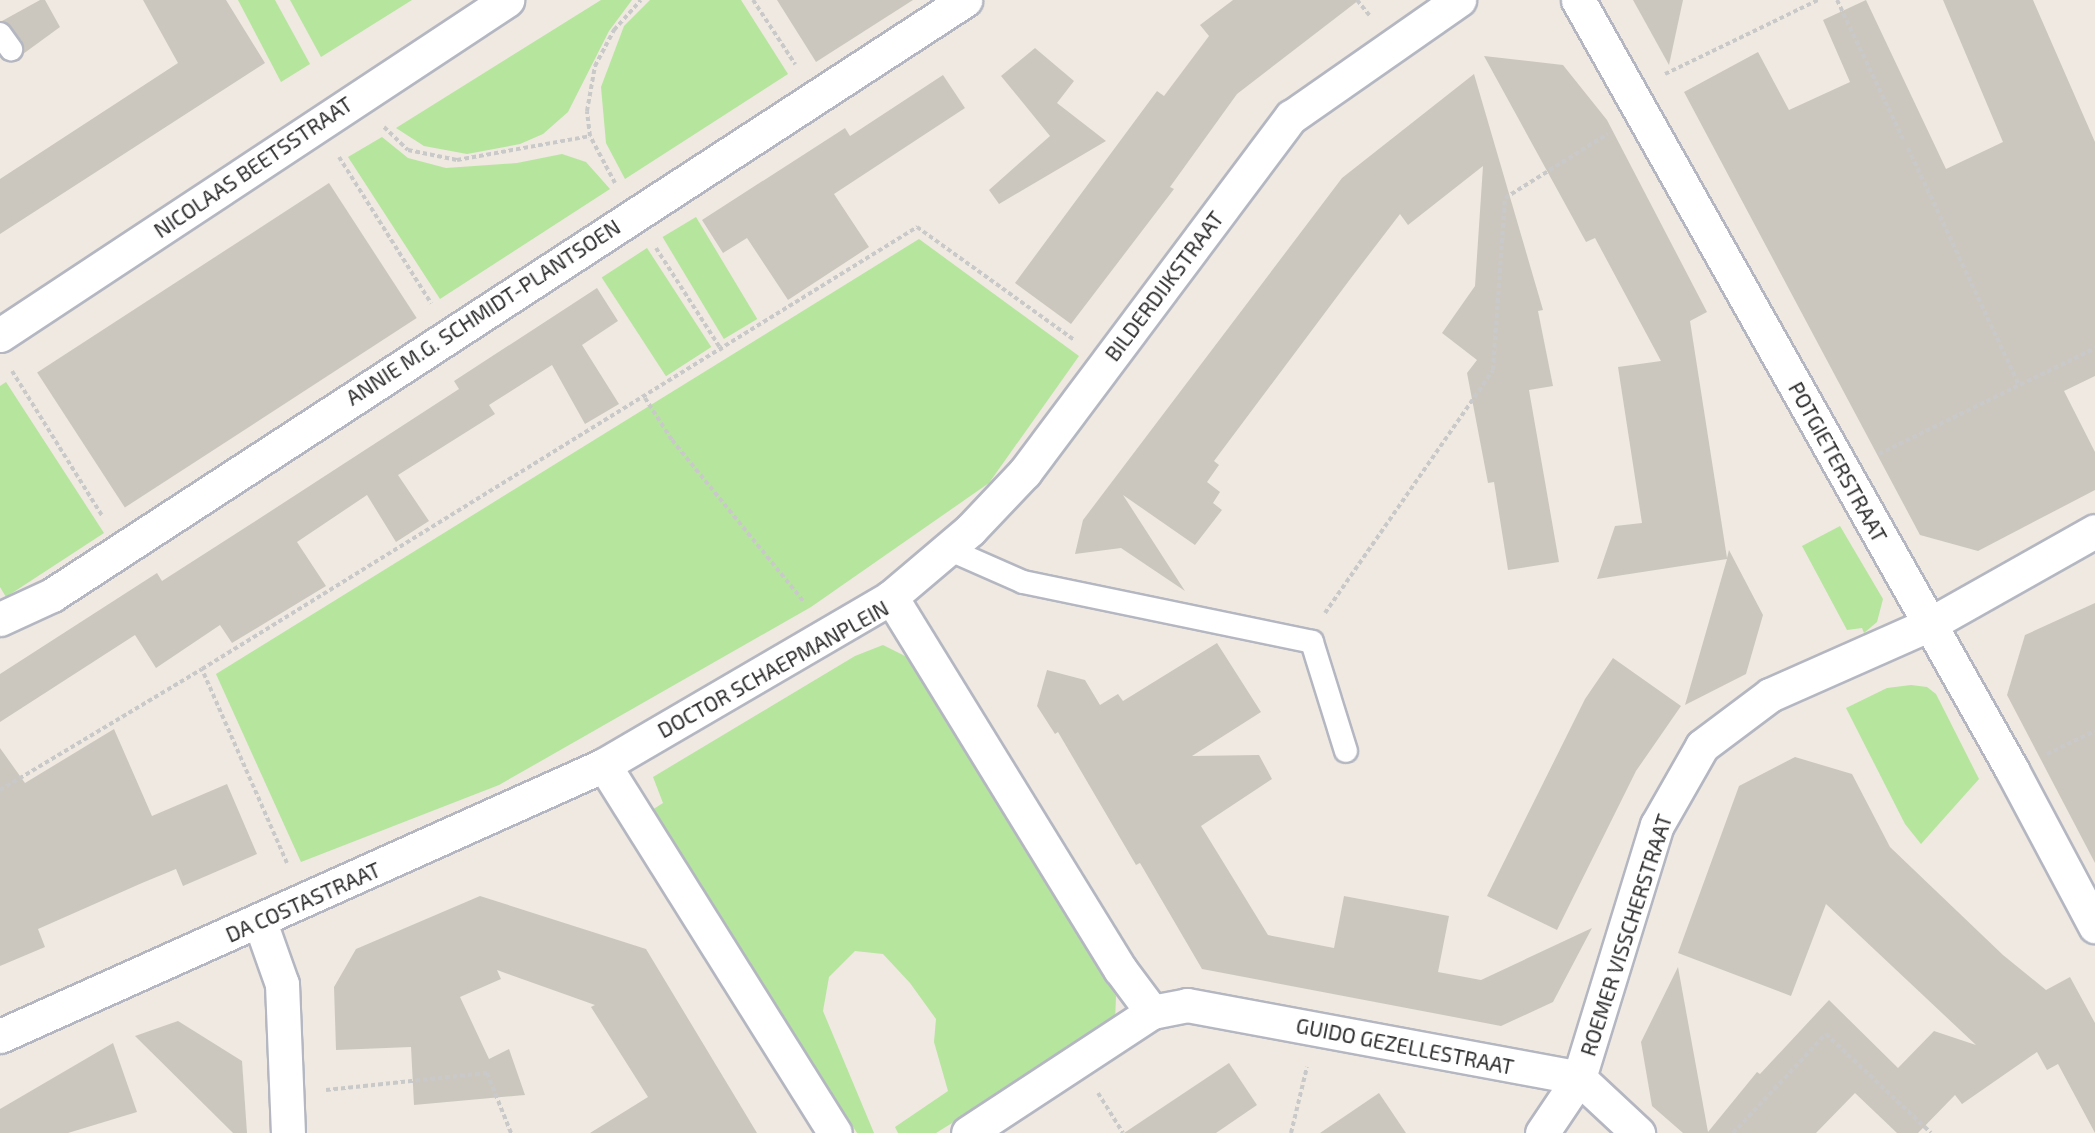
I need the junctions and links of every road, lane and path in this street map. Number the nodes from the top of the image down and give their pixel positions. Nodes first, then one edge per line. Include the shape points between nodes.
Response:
1 (507, 0) edge
2 (641, 0) edge
3 (753, 0) edge
4 (965, 0) edge
5 (1459, 0) edge
6 (1578, 0) edge
7 (1818, 0) edge
8 (1837, 0) edge
9 (362, 93) junction
10 (817, 97) junction
11 (1636, 103) junction
12 (318, 124) junction
13 (590, 136) junction
14 (1903, 139) dead end
15 (1908, 148) dead end
16 (634, 214) junction
17 (450, 333) junction
18 (2095, 348) edge
19 (3, 349) edge
20 (722, 351) junction
21 (1106, 364) junction
22 (2019, 385) junction
23 (645, 398) junction
24 (1844, 471) junction
25 (2095, 531) edge
26 (123, 548) junction
27 (948, 549) junction
28 (891, 597) junction
29 (0, 619) edge
30 (1930, 624) junction
31 (829, 633) junction
32 (1306, 641) junction
33 (202, 669) junction
34 (2095, 731) edge
35 (1346, 752) dead end
36 (604, 765) junction
37 (2012, 770) junction
38 (0, 790) edge
39 (304, 901) junction
40 (260, 922) junction
41 (2095, 926) edge
42 (1152, 1012) junction
43 (1315, 1029) junction
44 (0, 1036) edge
45 (1078, 1061) junction
46 (1579, 1078) junction
47 (287, 1095) junction
48 (288, 1133) edge
49 (511, 1133) edge
50 (835, 1133) edge
51 (968, 1133) edge
52 (1123, 1133) edge
53 (1291, 1133) edge
54 (1542, 1133) edge
55 (1638, 1133) edge
56 (1733, 1133) edge
57 (1932, 1133) edge

1 - 9 street, NICOLAAS BEETSSTRAAT
2 - 13 path via 614,30 595,66 586,111
3 - 10 path
4 - 10 street, ANNIE M.G. SCHMIDT-PLANTSOEN
5 - 21 street, BILDERDIJKSTRAAT via 1291,117
6 - 11 street, POTGIETERSTRAAT
7 - 11 path
8 - 14 path
9 - 12 street, NICOLAAS BEETSSTRAAT
9 - 13 path via 389,135 408,150 432,158 485,158
10 - 16 street, ANNIE M.G. SCHMIDT-PLANTSOEN
11 - 24 street, POTGIETERSTRAAT
11 - 32 path via 1505,198 1493,370
12 - 17 path
12 - 19 street, NICOLAAS BEETSSTRAAT
13 - 16 path
15 - 22 path
16 - 17 street, ANNIE M.G. SCHMIDT-PLANTSOEN
16 - 20 path
17 - 26 street, ANNIE M.G. SCHMIDT-PLANTSOEN
18 - 22 path
19 - 26 path
20 - 21 path via 917,227
20 - 23 path
21 - 27 street, BILDERDIJKSTRAAT via 1025,472
22 - 24 path
23 - 31 path via 672,440
23 - 33 path
24 - 30 street, POTGIETERSTRAAT
25 - 30 street, ROEMER VISSCHERSTRAAT
26 - 29 street, ANNIE M.G. SCHMIDT-PLANTSOEN via 52,595
27 - 28 street, BILDERDIJKSTRAAT
27 - 32 lane via 1023,582
28 - 31 street, DOCTOR SCHAEPMANPLEIN
28 - 42 street, DOCTOR SCHAEPMANPLEIN via 1120,969
30 - 37 street, POTGIETERSTRAAT
30 - 46 street, ROEMER VISSCHERSTRAAT via 1770,695 1702,746 1657,825
31 - 36 street, DOCTOR SCHAEPMANPLEIN
32 - 35 lane via 1312,642
33 - 38 path
33 - 39 path
34 - 37 path
36 - 39 street, DA COSTASTRAAT
36 - 50 street
37 - 41 street, POTGIETERSTRAAT
39 - 40 street, DA COSTASTRAAT
40 - 44 street, DA COSTASTRAAT
40 - 47 street via 282,984
42 - 43 street, GUIDO GEZELLESTRAAT via 1187,1005
42 - 45 street
43 - 46 street, GUIDO GEZELLESTRAAT
43 - 53 path
45 - 51 street
45 - 52 path
46 - 54 street, ROEMER VISSCHERSTRAAT
46 - 55 street
47 - 48 street
47 - 49 path via 487,1072
56 - 57 path via 1826,1034

